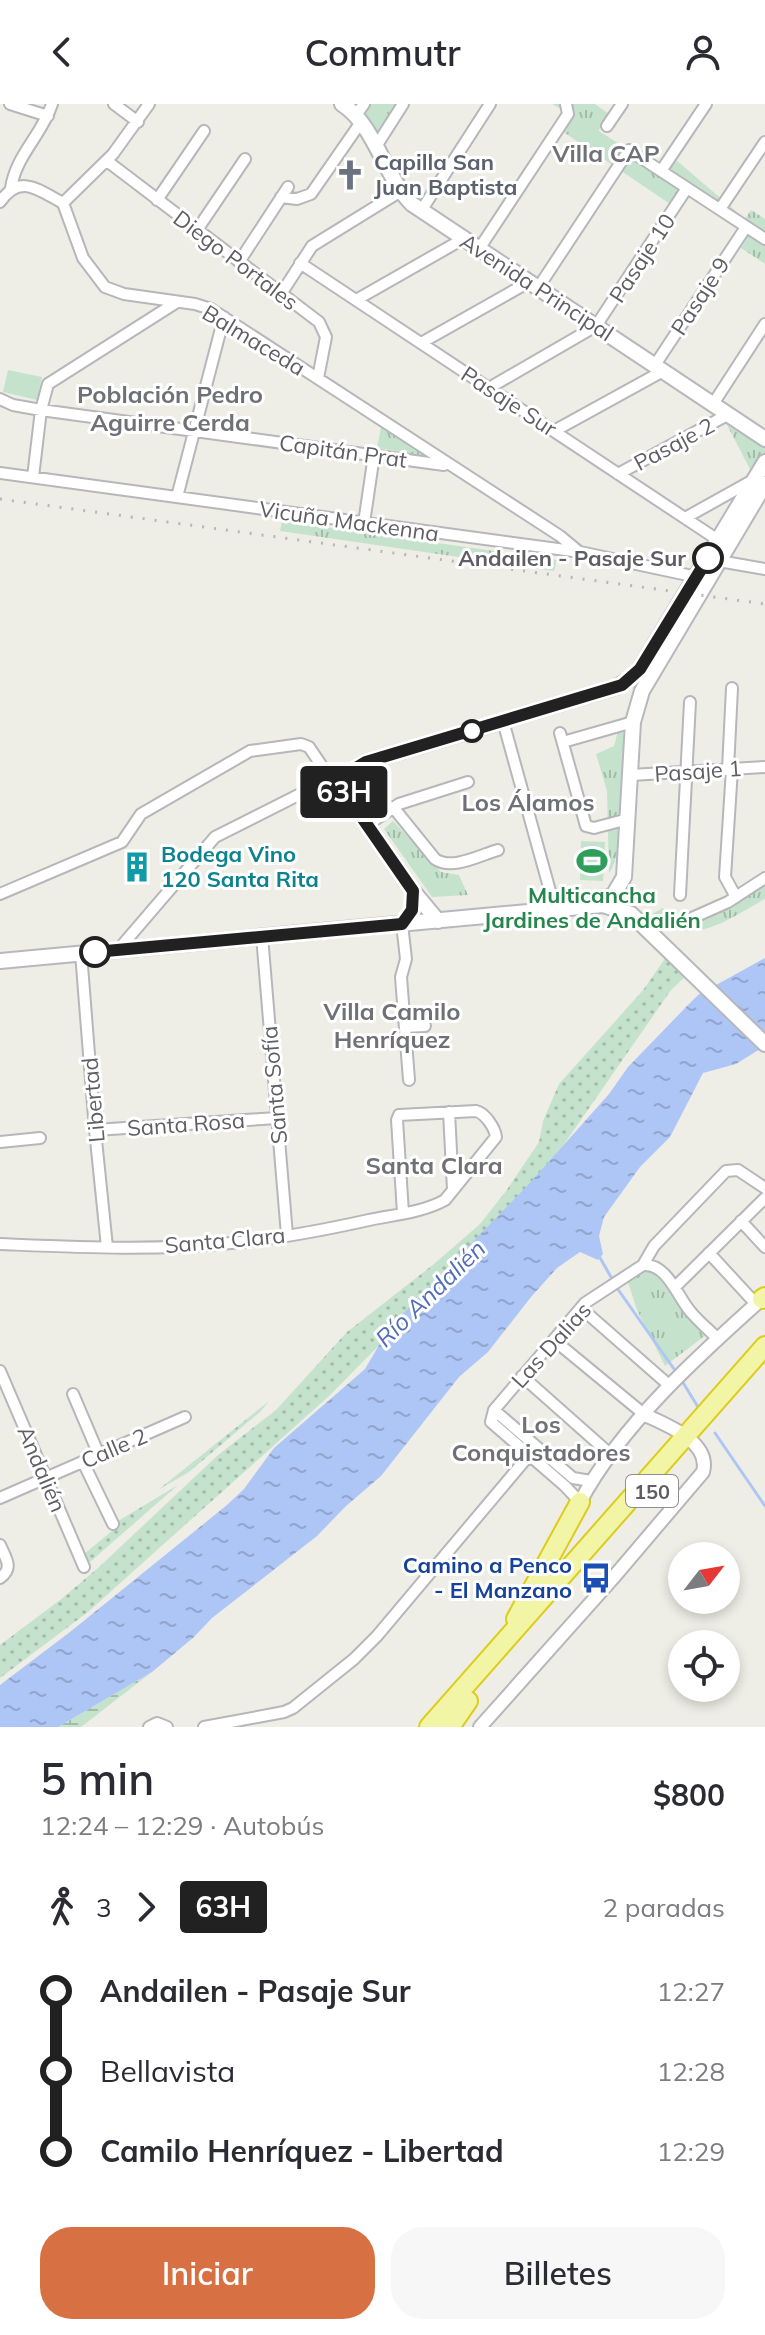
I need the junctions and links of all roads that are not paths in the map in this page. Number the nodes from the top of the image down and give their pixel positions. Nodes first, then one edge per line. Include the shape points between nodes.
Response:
1 (10, 104) edge
2 (52, 104) edge
3 (114, 104) edge
4 (149, 104) edge
5 (342, 104) edge
6 (403, 104) edge
7 (622, 104) edge
8 (706, 104) edge
9 (484, 106) edge
10 (567, 107) edge
11 (360, 114) edge
12 (48, 116) junction
13 (138, 122) junction
14 (607, 126) dead end
15 (204, 131) dead end
16 (765, 142) edge
17 (375, 148) junction
18 (245, 159) dead end
19 (107, 161) junction
20 (661, 171) junction
21 (288, 187) dead end
22 (11, 188) junction
23 (687, 188) junction
24 (401, 191) junction
25 (281, 197) junction
26 (157, 200) junction
27 (0, 202) edge
28 (63, 203) junction
29 (720, 209) junction
30 (421, 211) junction
31 (746, 227) junction
32 (197, 230) junction
33 (463, 239) junction
34 (765, 239) edge
35 (479, 249) junction
36 (239, 262) junction
37 (300, 263) junction
38 (534, 285) junction
39 (281, 294) junction
40 (356, 300) junction
41 (177, 302) junction
42 (224, 317) junction
43 (765, 324) edge
44 (596, 326) junction
45 (421, 343) junction
46 (659, 368) junction
47 (318, 378) junction
48 (489, 388) junction
49 (0, 399) edge
50 (713, 404) junction
51 (41, 410) junction
52 (729, 414) junction
53 (194, 430) junction
54 (554, 431) junction
55 (765, 439) edge
56 (374, 455) junction
57 (765, 462) edge
58 (451, 466) junction
59 (0, 473) edge
60 (618, 474) junction
61 (33, 477) junction
62 (760, 481) edge
63 (177, 497) junction
64 (685, 518) junction
65 (364, 523) junction
66 (718, 540) junction
67 (580, 552) junction
68 (719, 561) junction
69 (765, 569) edge
70 (697, 577) junction
71 (616, 687) junction
72 (732, 688) dead end
73 (690, 702) dead end
74 (503, 721) junction
75 (633, 722) junction
76 (765, 767) edge
77 (730, 769) junction
78 (687, 772) junction
79 (631, 775) junction
80 (336, 778) junction
81 (468, 782) dead end
82 (393, 807) junction
83 (628, 819) junction
84 (367, 825) junction
85 (498, 850) dead end
86 (624, 877) junction
87 (765, 878) edge
88 (413, 891) junction
89 (0, 894) edge
90 (680, 895) dead end
91 (736, 897) junction
92 (597, 905) junction
93 (555, 909) junction
94 (631, 914) junction
95 (438, 921) junction
96 (683, 922) dead end
97 (402, 924) junction
98 (262, 936) junction
99 (118, 950) junction
100 (81, 953) junction
101 (0, 961) edge
102 (425, 1026) dead end
103 (405, 1027) junction
104 (765, 1044) edge
105 (409, 1080) dead end
106 (449, 1112) junction
107 (277, 1118) junction
108 (95, 1130) junction
109 (40, 1138) dead end
110 (0, 1142) edge
111 (765, 1188) edge
112 (453, 1190) junction
113 (765, 1198) edge
114 (403, 1213) junction
115 (741, 1221) junction
116 (287, 1235) junction
117 (0, 1244) edge
118 (107, 1247) junction
119 (765, 1247) edge
120 (709, 1253) junction
121 (643, 1265) junction
122 (675, 1287) junction
123 (762, 1299) edge
124 (581, 1308) junction
125 (717, 1338) junction
126 (554, 1340) junction
127 (765, 1346) edge
128 (765, 1359) edge
129 (0, 1371) edge
130 (522, 1376) junction
131 (670, 1386) junction
132 (73, 1394) dead end
133 (645, 1415) junction
134 (185, 1417) dead end
135 (690, 1441) junction
136 (532, 1451) junction
137 (610, 1454) junction
138 (99, 1455) junction
139 (83, 1462) junction
140 (46, 1478) junction
141 (591, 1481) junction
142 (0, 1498) edge
143 (580, 1502) junction
144 (113, 1524) dead end
145 (0, 1545) edge
146 (84, 1567) dead end
147 (0, 1578) edge
148 (493, 1656) junction
149 (468, 1701) junction
150 (149, 1727) edge
151 (167, 1727) edge
152 (204, 1727) edge
153 (429, 1727) edge
154 (443, 1727) edge
155 (450, 1727) edge
156 (480, 1727) edge

1 - 12 street
2 - 12 street
3 - 13 street
4 - 13 street
5 - 11 main road, Avenida Principal
6 - 17 street
7 - 14 street
8 - 20 street
9 - 30 street
10 - 35 street
11 - 17 main road, Avenida Principal
11 - 25 street via 311,194
12 - 22 street via 16,167
13 - 19 street
15 - 26 street
16 - 29 street
17 - 24 main road, Avenida Principal
18 - 32 street
19 - 26 street, Diego Portales
19 - 28 street
20 - 23 street
20 - 38 street via 629,150
21 - 25 street
22 - 27 street
22 - 28 street via 33,187
23 - 29 street
23 - 44 street, Pasaje 10
24 - 30 main road, Avenida Principal
24 - 37 street via 312,246
25 - 36 street
26 - 32 street, Diego Portales
28 - 41 street, Balmaceda via 83,258 100,283 124,294
29 - 31 street
30 - 33 main road, Avenida Principal
31 - 34 street
31 - 46 street, Pasaje 9
32 - 36 street, Diego Portales
33 - 35 main road, Avenida Principal
33 - 40 street
35 - 38 main road, Avenida Principal
36 - 39 street, Diego Portales
37 - 39 street
37 - 40 street, Pasaje Sur
38 - 44 main road, Avenida Principal
38 - 45 street
39 - 47 street, Diego Portales via 324,330
40 - 45 street, Pasaje Sur
41 - 42 street, Balmaceda via 203,306
41 - 51 street via 52,380
42 - 47 street, Balmaceda
42 - 53 street
43 - 50 street
44 - 46 main road, Avenida Principal
44 - 48 street
45 - 48 street, Pasaje Sur
46 - 50 main road, Avenida Principal
46 - 54 street
47 - 58 street, Balmaceda
48 - 54 street, Pasaje Sur
49 - 51 street, Capitán Prat
50 - 52 main road, Avenida Principal
51 - 53 street, Capitán Prat
51 - 61 street
52 - 55 main road, Avenida Principal
52 - 60 street, Pasaje 2
53 - 56 street, Capitán Prat
53 - 63 street
54 - 60 street, Pasaje Sur
56 - 58 street, Capitán Prat
56 - 65 street
57 - 62 main road
58 - 67 street, Balmaceda
59 - 61 street, Vicuña Mackenna
60 - 64 street, Pasaje Sur
61 - 63 street, Vicuña Mackenna
62 - 64 street
62 - 66 main road
62 - 68 main road
63 - 65 street, Vicuña Mackenna
64 - 66 street, Pasaje Sur
65 - 67 street, Vicuña Mackenna
66 - 70 main road
67 - 70 street, Vicuña Mackenna
68 - 69 street
68 - 75 main road via 649,679
70 - 71 main road via 640,669
71 - 74 main road
71 - 75 main road via 627,700
72 - 77 street
73 - 78 street
74 - 80 main road via 366,762
74 - 93 street
75 - 79 main road
75 - 83 street via 562,737 586,826
76 - 77 street, Pasaje 1
77 - 78 street, Pasaje 1
77 - 91 street via 725,877
78 - 79 street, Pasaje 1
78 - 90 street
79 - 83 main road
80 - 84 main road
80 - 89 street via 301,744 250,751 141,814 122,842
80 - 99 street via 215,837
81 - 82 street
82 - 84 street
82 - 85 street via 443,864
83 - 86 main road
84 - 88 main road
86 - 92 main road via 614,894
86 - 94 main road
87 - 91 street
88 - 95 main road
88 - 97 main road via 412,910
91 - 96 street
92 - 93 main road
92 - 94 main road
93 - 95 main road
94 - 104 main road
95 - 97 main road
97 - 98 main road
97 - 103 street
98 - 99 main road
98 - 107 street, Santa Sofía
99 - 100 main road
100 - 101 main road
100 - 108 street, Libertad
102 - 103 street
103 - 105 street
106 - 112 street
106 - 112 street via 480,1111 497,1135
106 - 114 street via 399,1115
107 - 108 street, Santa Rosa
107 - 116 street, Santa Sofía
108 - 118 street, Libertad
109 - 110 street
111 - 121 street, Las Dalias via 731,1169 654,1246
112 - 114 street, Santa Clara via 445,1200
113 - 115 street
114 - 116 street, Santa Clara
115 - 119 street
115 - 120 street
116 - 118 street, Santa Clara via 215,1244
117 - 118 street, Santa Clara
120 - 122 street
120 - 123 street
121 - 122 street via 659,1269
121 - 124 street, Las Dalias
122 - 125 street via 691,1313
123 - 125 street
124 - 126 street, Las Dalias
124 - 131 street
125 - 131 street
126 - 130 street, Las Dalias
126 - 133 street
127 - 135 highway, 150
128 - 135 highway, 150
129 - 140 street, Andalién
130 - 136 street, Las Dalias via 494,1410
130 - 137 street
131 - 133 street
132 - 138 street
133 - 135 street
133 - 137 street
134 - 138 street, Calle 2
135 - 148 highway, 150
135 - 149 highway, 150
135 - 156 street via 704,1459 701,1476
136 - 141 street via 573,1478
136 - 143 street
136 - 152 street via 354,1659 293,1708
137 - 141 street
138 - 139 street, Calle 2
139 - 140 street, Calle 2
139 - 144 street
140 - 142 street, Calle 2
140 - 146 street, Andalién
141 - 143 street
143 - 148 highway
145 - 147 street via 9,1570
148 - 153 highway, 150
149 - 154 highway, 150
149 - 155 highway
150 - 151 street

